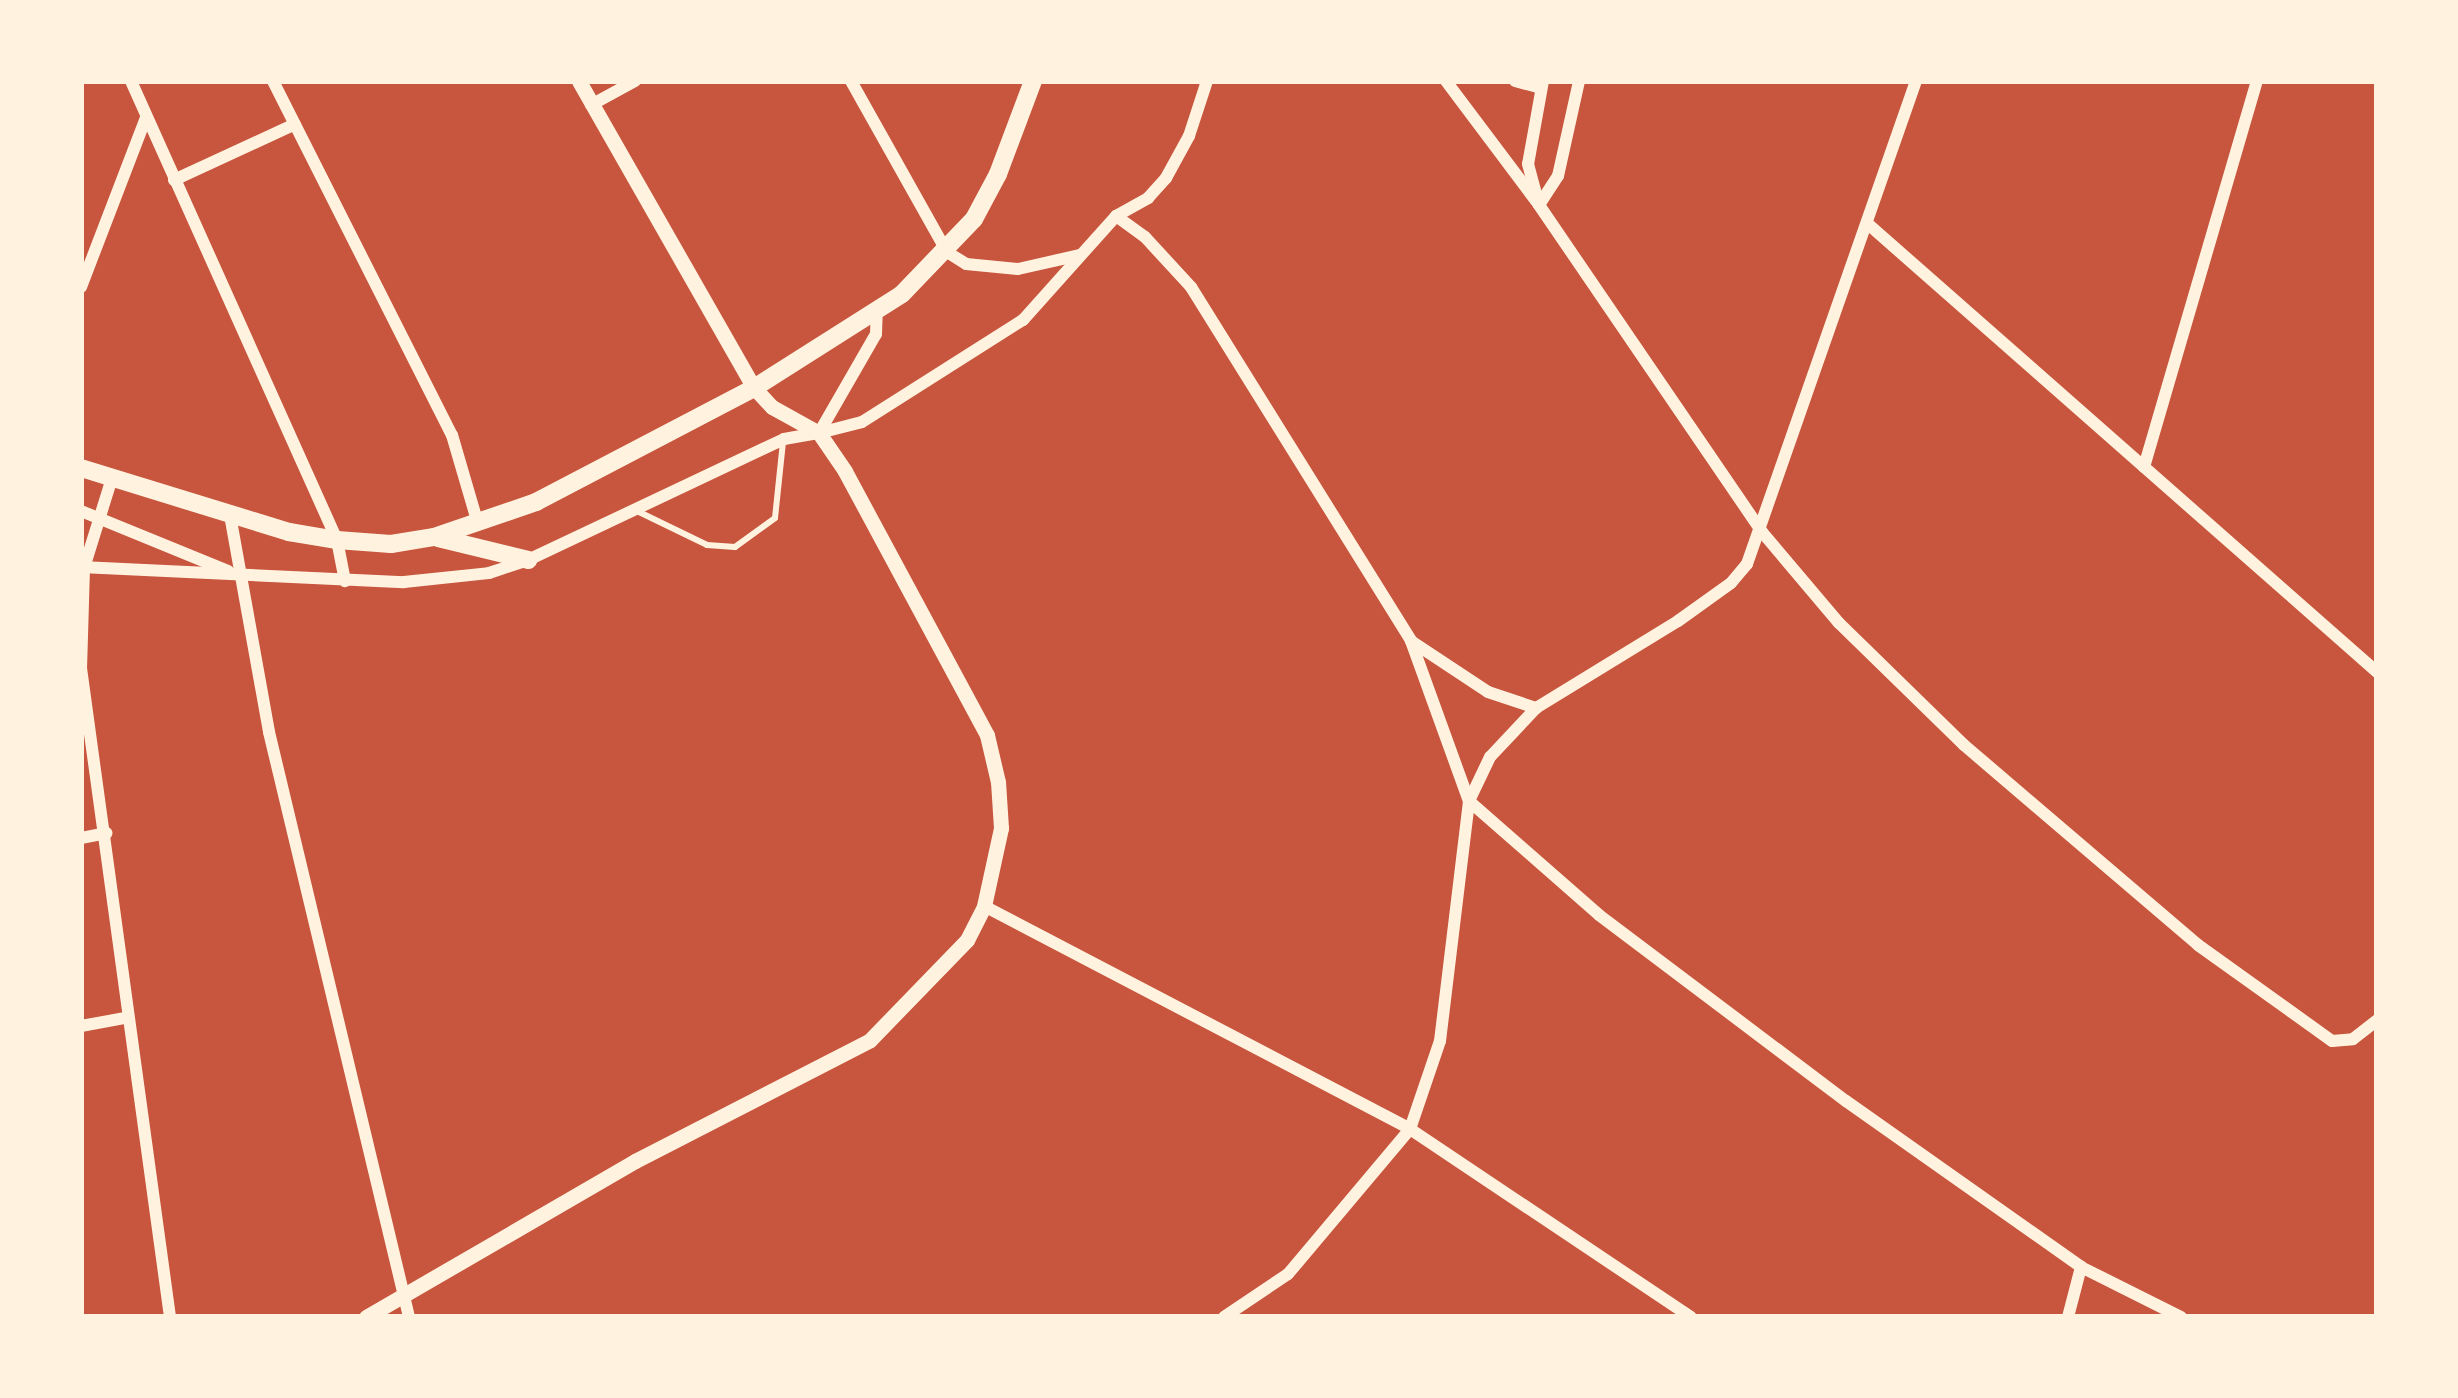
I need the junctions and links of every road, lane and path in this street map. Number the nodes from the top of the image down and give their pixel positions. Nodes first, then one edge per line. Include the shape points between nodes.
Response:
1 (131, 81) edge
2 (274, 81) edge
3 (579, 81) edge
4 (635, 81) edge
5 (851, 81) edge
6 (1033, 81) edge
7 (1207, 81) edge
8 (1446, 81) edge
9 (1514, 81) edge
10 (1579, 81) edge
11 (1916, 81) edge
12 (2257, 81) edge
13 (1542, 84) edge
14 (591, 105) junction
15 (147, 116) junction
16 (295, 124) junction
17 (174, 179) junction
18 (1539, 205) junction
19 (1116, 216) junction
20 (1868, 224) junction
21 (947, 252) junction
22 (1080, 255) junction
23 (81, 287) edge
24 (877, 311) junction
25 (754, 388) junction
26 (819, 433) junction
27 (784, 439) junction
28 (2144, 467) junction
29 (81, 468) edge
30 (112, 478) junction
31 (634, 510) junction
32 (81, 511) edge
33 (230, 515) junction
34 (100, 517) junction
35 (478, 524) junction
36 (1762, 532) junction
37 (434, 537) junction
38 (337, 540) junction
39 (528, 560) junction
40 (82, 568) edge
41 (240, 576) junction
42 (345, 581) junction
43 (1411, 641) junction
44 (2377, 672) edge
45 (1536, 708) junction
46 (1468, 801) junction
47 (107, 833) junction
48 (81, 838) edge
49 (983, 906) junction
50 (125, 1018) junction
51 (2377, 1020) edge
52 (81, 1026) edge
53 (1410, 1129) junction
54 (2080, 1267) junction
55 (407, 1295) junction
56 (170, 1317) edge
57 (366, 1317) edge
58 (410, 1317) edge
59 (1224, 1317) edge
60 (1691, 1317) edge
61 (2068, 1317) edge
62 (2180, 1317) edge

1 - 15 street
2 - 16 street
3 - 14 street
4 - 14 street
5 - 21 street
6 - 21 main road via 998,174
7 - 19 street via 1166,178
8 - 18 street
9 - 13 street
10 - 18 street via 1558,176
11 - 20 street
12 - 28 street
13 - 18 street via 1528,164
14 - 25 street
15 - 17 street
15 - 23 street
16 - 17 street
16 - 35 street via 452,435
17 - 38 street
18 - 36 street
19 - 22 street
19 - 43 street via 1191,287
20 - 28 street
20 - 36 street
21 - 22 street via 966,264 1004,268
21 - 24 main road
22 - 26 street via 1023,320 974,355 862,422
24 - 25 main road
24 - 26 street via 876,334
25 - 26 street
25 - 35 main road
26 - 27 street
26 - 49 street via 987,735 1001,828
27 - 31 street
27 - 31 lane via 775,518 735,547 707,545
28 - 44 street
29 - 30 main road
30 - 33 main road
30 - 34 street
31 - 39 street
32 - 34 street
33 - 38 main road
33 - 41 street
34 - 40 street
34 - 41 street
35 - 37 main road
36 - 45 street via 1731,583
36 - 51 street via 1839,623 1964,746 2144,903 2332,1041 2353,1039
37 - 38 main road
37 - 39 main road
38 - 42 street
39 - 42 street via 404,583
40 - 41 street
40 - 47 street via 81,668
41 - 42 street
41 - 55 street via 268,732
43 - 45 street via 1488,692
43 - 46 street
45 - 46 street via 1490,757
46 - 53 street via 1440,1041
46 - 54 street via 1599,915
47 - 48 street
47 - 50 street
49 - 53 street
49 - 55 street via 968,940 870,1040 635,1162
50 - 52 street
50 - 56 street
53 - 59 street via 1288,1274
53 - 60 street
54 - 61 street
54 - 62 street
55 - 57 street
55 - 58 street

